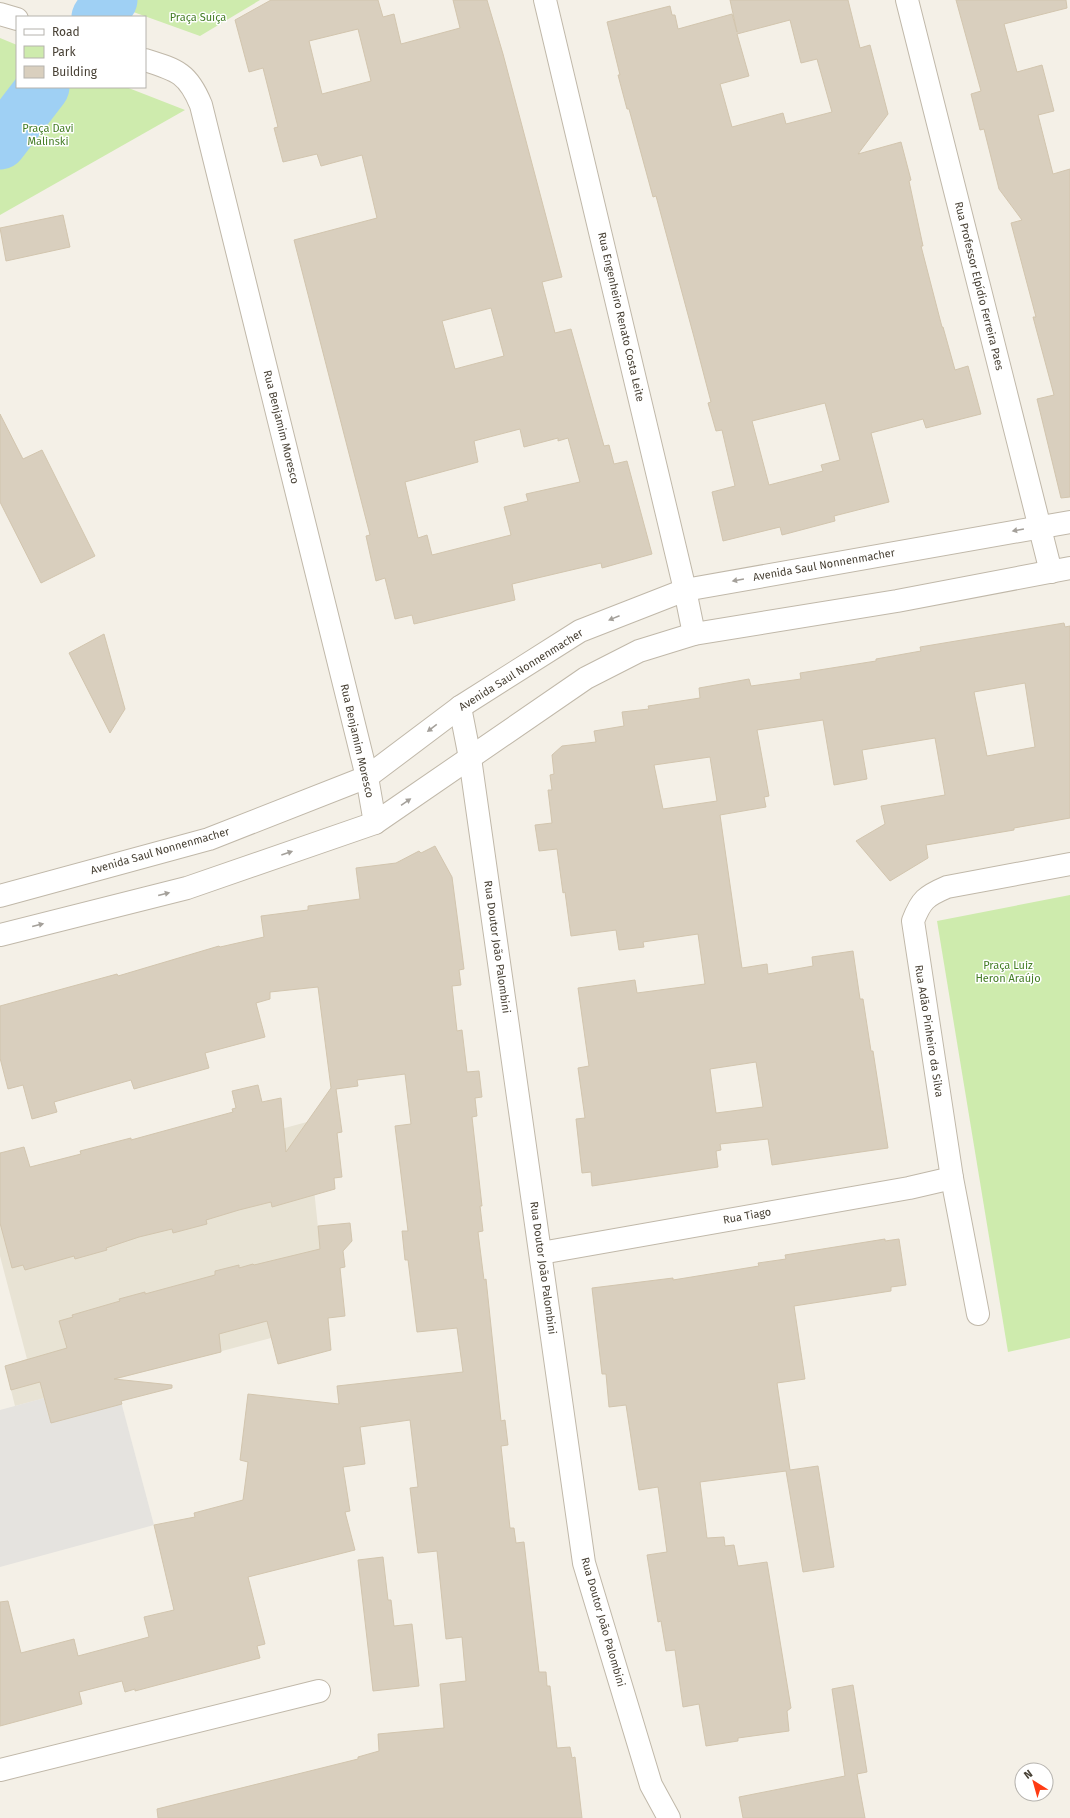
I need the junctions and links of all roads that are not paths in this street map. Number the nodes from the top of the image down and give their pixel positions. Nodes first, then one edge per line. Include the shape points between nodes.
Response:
1 (545, 0) edge
2 (907, 0) edge
3 (0, 14) edge
4 (16, 19) edge
5 (146, 60) edge
6 (1070, 522) edge
7 (1039, 526) junction
8 (1061, 570) edge
9 (685, 590) junction
10 (694, 634) junction
11 (460, 707) junction
12 (470, 758) junction
13 (367, 777) junction
14 (375, 823) junction
15 (1070, 864) edge
16 (0, 896) edge
17 (0, 935) edge
18 (952, 1178) junction
19 (541, 1253) junction
20 (978, 1314) dead end
21 (319, 1692) dead end
22 (0, 1770) edge
23 (669, 1818) edge

1 - 9 street, Rua Engenheiro Renato Costa Leite
2 - 7 street, Rua Professor Elpídio Ferreira Paes
3 - 4 street
5 - 13 street, Rua Benjamim Moresco via 176,71 187,79 201,105
6 - 7 street, Avenida Saul Nonnenmacher
7 - 8 street, Rua Professor Elpídio Ferreira Paes
7 -> 9 street, Avenida Saul Nonnenmacher
8 - 10 street via 898,601
9 - 10 street, Rua Engenheiro Renato Costa Leite
9 -> 11 street, Avenida Saul Nonnenmacher via 580,631
10 - 12 street via 639,651 586,678
11 - 12 street, Rua Doutor João Palombini
11 -> 13 street, Avenida Saul Nonnenmacher
14 -> 12 street
12 - 19 street, Rua Doutor João Palombini
13 - 14 street, Rua Benjamim Moresco
13 - 16 street, Avenida Saul Nonnenmacher via 209,839
17 -> 14 street via 187,888
15 - 18 street, Rua Adão Pinheiro da Silva via 947,887 931,894 918,906 913,921
18 - 19 street, Rua Tiago via 909,1188
18 - 20 street, Rua Adão Pinheiro da Silva
19 - 23 street, Rua Doutor João Palombini via 584,1563 651,1785
21 - 22 street

